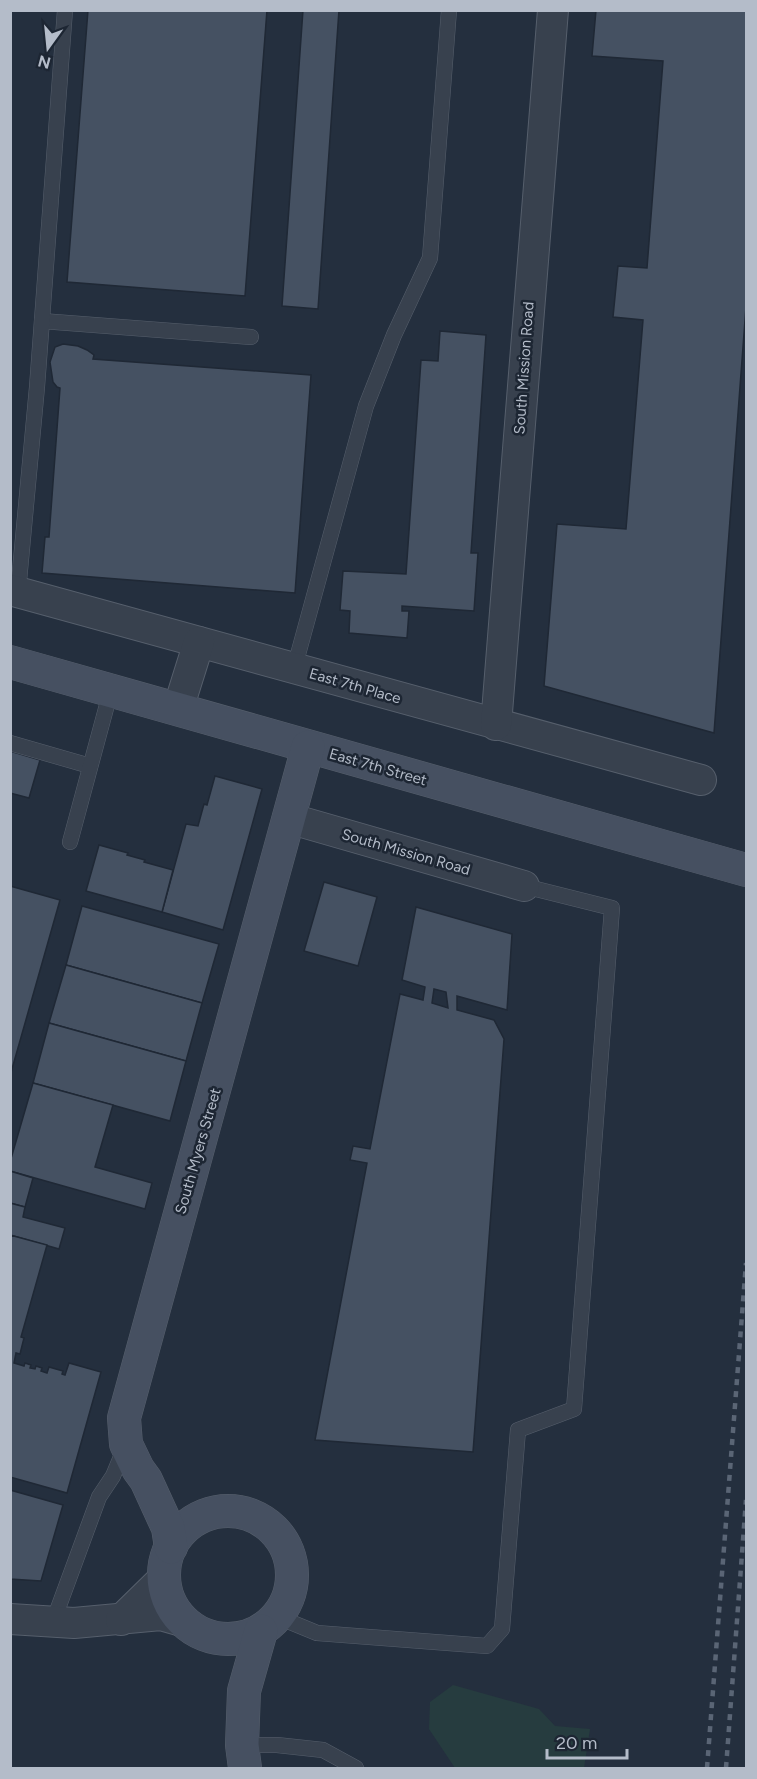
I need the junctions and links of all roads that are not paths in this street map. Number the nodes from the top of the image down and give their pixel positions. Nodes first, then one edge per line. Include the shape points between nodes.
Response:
1 (65, 10) edge
2 (449, 10) edge
3 (553, 10) edge
4 (42, 321) junction
5 (251, 337) dead end
6 (14, 591) edge
7 (199, 642) junction
8 (10, 662) edge
9 (294, 669) junction
10 (111, 690) junction
11 (178, 709) junction
12 (496, 725) junction
13 (10, 743) edge
14 (308, 747) junction
15 (90, 766) junction
16 (701, 780) dead end
17 (288, 818) junction
18 (70, 842) dead end
19 (747, 870) edge
20 (524, 886) joint
21 (126, 1444) junction
22 (146, 1480) junction
23 (212, 1514) junction
24 (167, 1563) junction
25 (10, 1619) edge
26 (121, 1620) junction
27 (53, 1622) junction
28 (270, 1624) junction
29 (194, 1628) junction
30 (244, 1691) junction
31 (243, 1757) edge
32 (356, 1768) edge

1 - 4 lane
2 - 9 lane via 430,258 366,406
3 - 12 street, South Mission Road
4 - 5 lane
4 - 6 lane
6 - 7 street, East 7th Place
7 - 9 street, East 7th Place
7 - 11 street
8 - 10 street, East 7th Street
9 - 12 street, East 7th Place
10 - 11 street, East 7th Street
10 - 15 lane
11 - 14 street, East 7th Street
12 - 16 street, East 7th Place
13 - 15 lane
14 - 17 street, South Myers Street
14 - 19 street, East 7th Street
15 - 18 lane
17 - 20 street, South Mission Road
17 - 21 street, South Myers Street via 124,1418
20 - 28 lane via 612,908 574,1409 518,1430 502,1629 487,1646 317,1633
21 - 22 street, South Myers Street
21 - 27 lane via 99,1497
22 - 23 street
22 - 24 street, South Myers Street via 168,1528
23 - 24 street via 186,1526 173,1542
23 - 28 street via 246,1513 266,1523 281,1537 290,1556 293,1578 289,1598
24 - 26 street
24 - 29 street via 170,1603
25 - 27 street
26 - 27 street
26 - 29 street via 161,1615
28 - 29 street via 241,1638 220,1640
28 - 30 street
29 - 30 street via 228,1661
30 - 31 street
31 - 32 lane via 277,1745 323,1750

